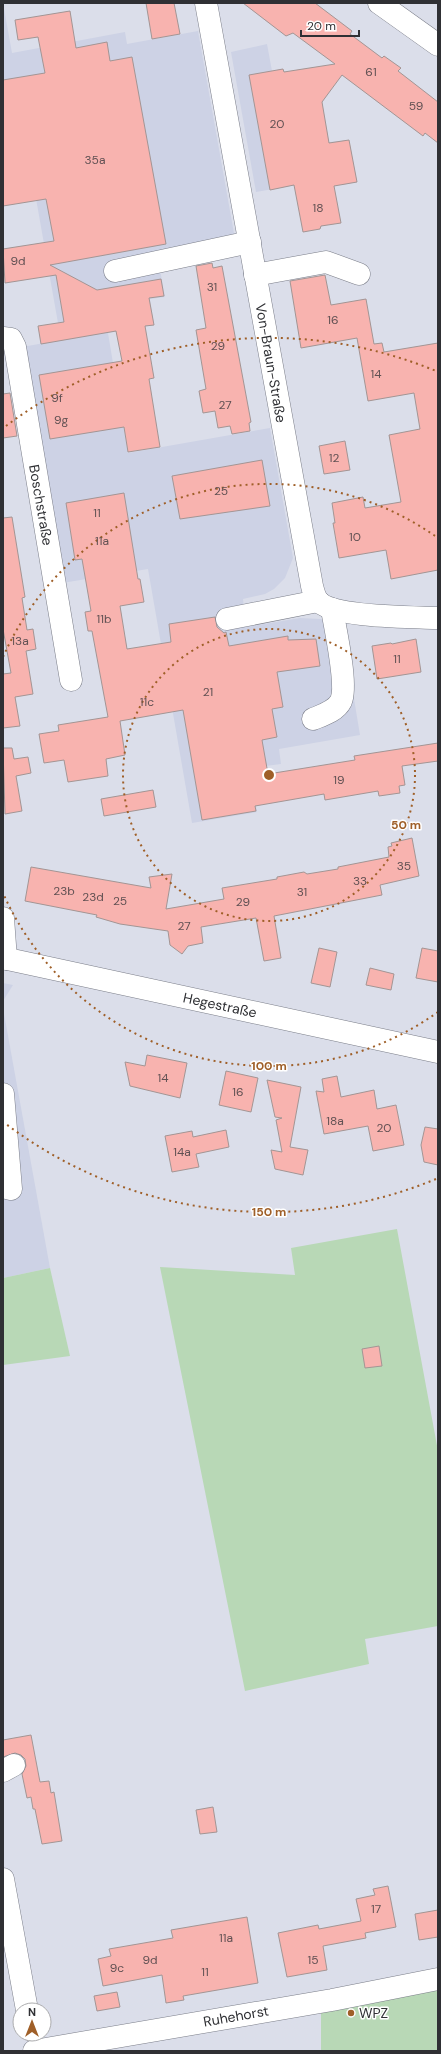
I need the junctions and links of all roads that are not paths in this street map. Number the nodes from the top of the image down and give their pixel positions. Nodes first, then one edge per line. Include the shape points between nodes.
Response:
1 (206, 3) edge
2 (379, 3) edge
3 (438, 45) edge
4 (250, 242) junction
5 (115, 271) dead end
6 (255, 274) junction
7 (359, 274) dead end
8 (3, 338) edge
9 (325, 605) junction
10 (438, 618) edge
11 (227, 619) dead end
12 (71, 680) dead end
13 (313, 719) dead end
14 (3, 918) edge
15 (5, 958) edge
16 (438, 1052) edge
17 (3, 1094) edge
18 (3, 1187) edge
19 (3, 1879) edge
20 (438, 1979) edge
21 (26, 2002) edge
22 (34, 2051) edge

1 - 4 street, Von-Braun-Straße
2 - 3 street
4 - 5 street
4 - 6 street, Von-Braun-Straße
6 - 7 street via 326,262
6 - 9 street, Von-Braun-Straße via 312,586
8 - 12 street, Boschstraße via 11,339 15,347
9 - 10 street via 352,613
9 - 11 street
9 - 13 street, Von-Braun-Straße via 342,664 341,700 334,710
14 - 15 street
15 - 16 street, Hegestraße
17 - 18 street via 11,1189
19 - 21 street
20 - 22 street, Ruhehorst via 332,2000

